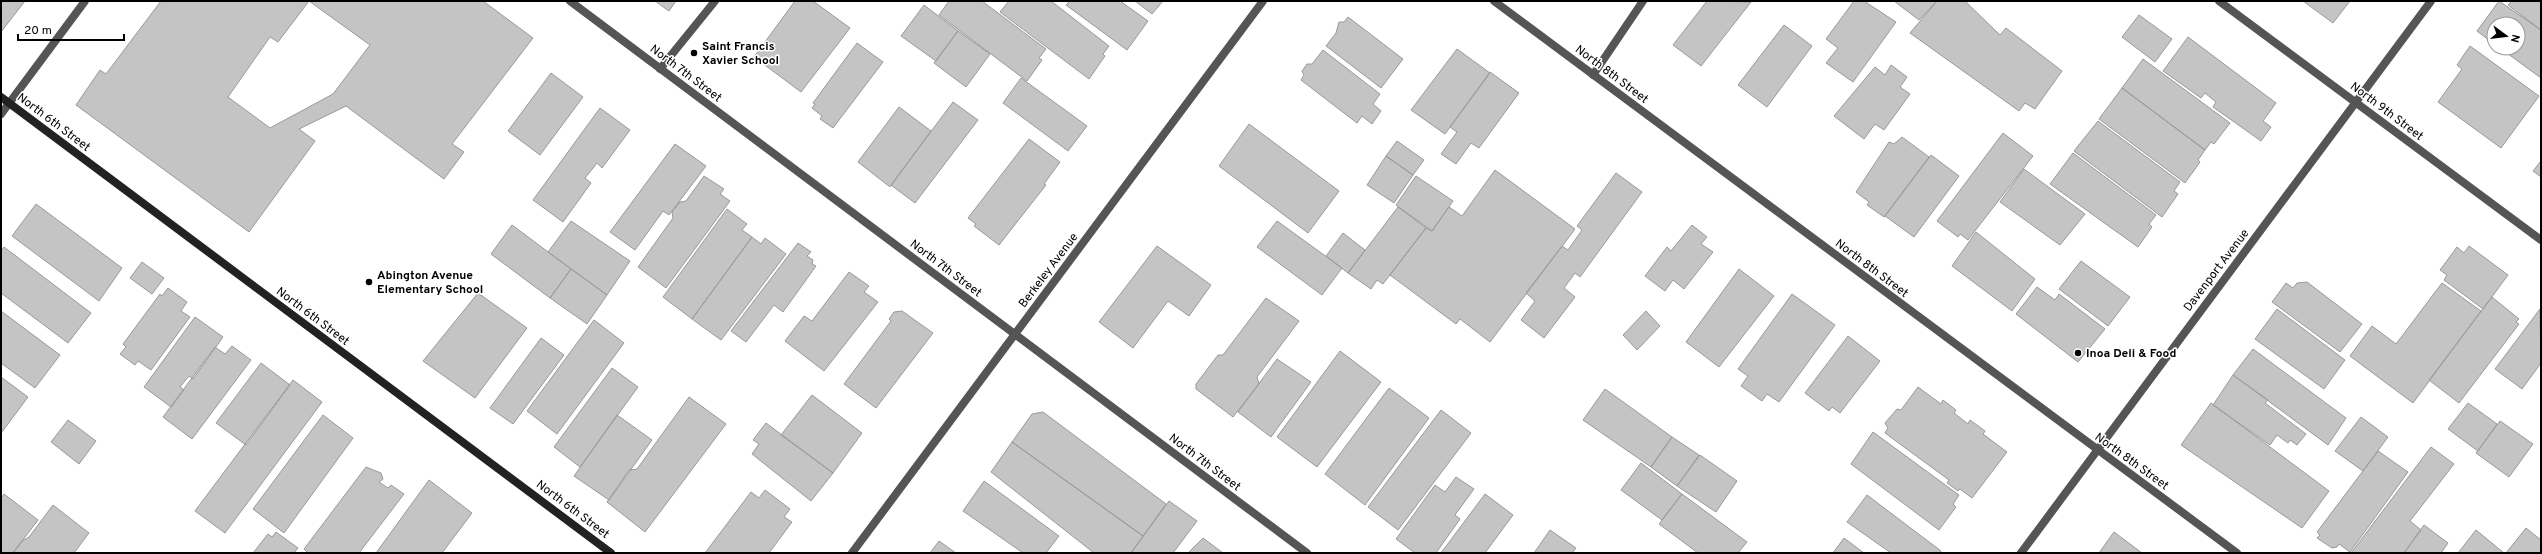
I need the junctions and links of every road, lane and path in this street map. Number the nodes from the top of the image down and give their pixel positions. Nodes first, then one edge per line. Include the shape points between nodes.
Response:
1 (85, 1) edge
2 (570, 1) edge
3 (715, 1) edge
4 (1263, 1) edge
5 (1494, 1) edge
6 (1643, 1) edge
7 (2219, 1) edge
8 (2431, 1) edge
9 (660, 69) junction
10 (1594, 75) junction
11 (1, 97) edge
12 (2355, 102) junction
13 (9, 103) junction
14 (1, 114) edge
15 (2541, 240) edge
16 (1015, 334) junction
17 (2097, 450) junction
18 (611, 553) edge
19 (852, 553) edge
20 (1307, 553) edge
21 (2021, 553) edge
22 (2237, 553) edge

1 - 13 street
2 - 9 street, North 7th Street
3 - 9 street
4 - 16 street, Berkeley Avenue
5 - 10 street, North 8th Street
6 - 10 street
7 - 12 street, North 9th Street
8 - 12 street, Davenport Avenue
9 - 16 street, North 7th Street
10 - 17 street, North 8th Street
11 - 13 street, North 6th Street
12 - 15 street, North 9th Street
12 - 17 street, Davenport Avenue
13 - 14 street
13 - 18 street, North 6th Street
16 - 19 street, Berkeley Avenue
16 - 20 street, North 7th Street
17 - 21 street, Davenport Avenue
17 - 22 street, North 8th Street

